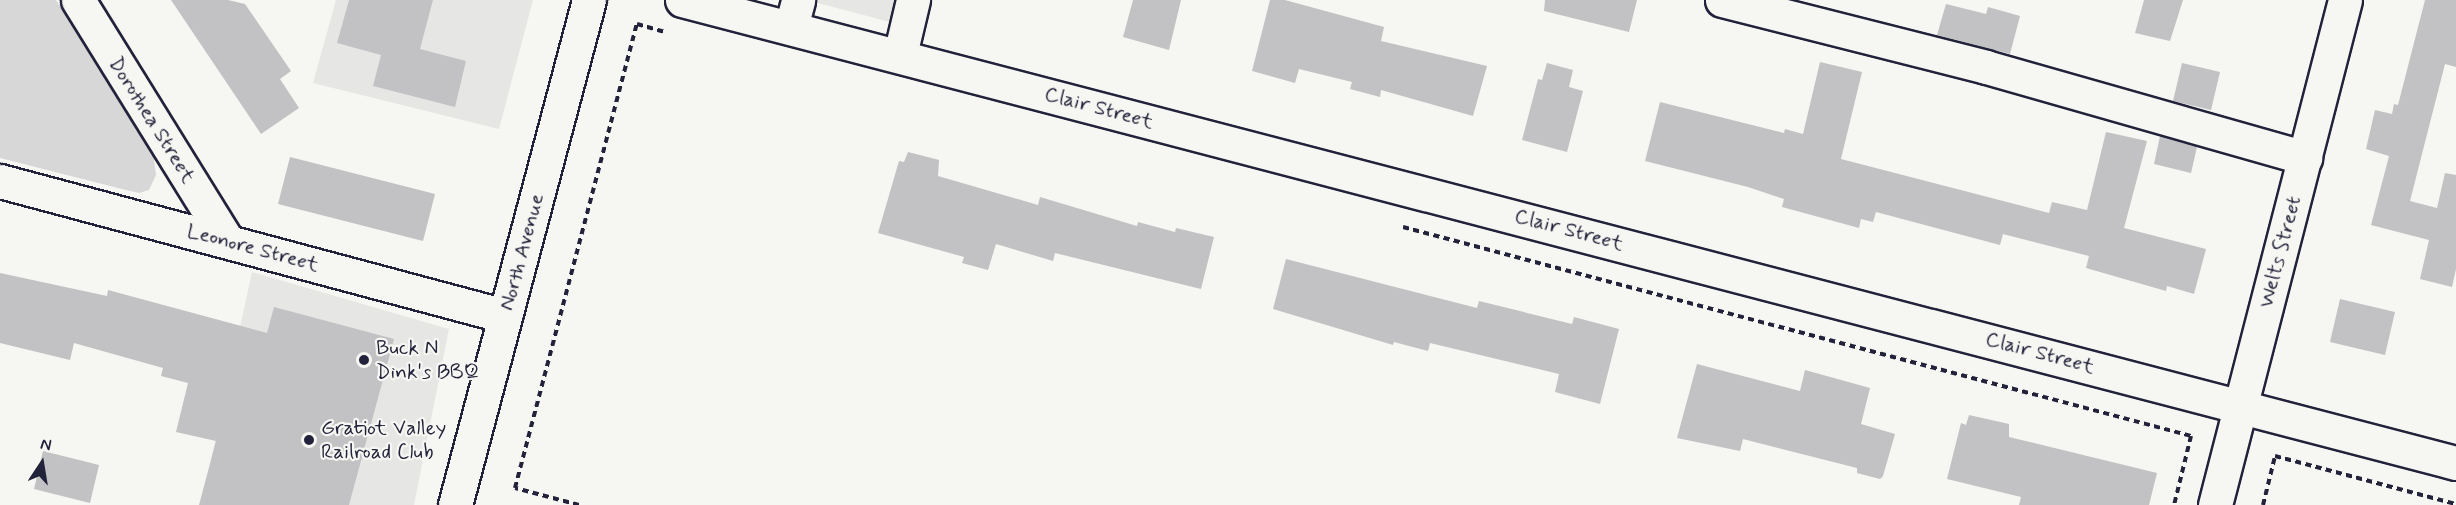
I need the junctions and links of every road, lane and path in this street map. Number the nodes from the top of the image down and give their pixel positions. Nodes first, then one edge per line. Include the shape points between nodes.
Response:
1 (78, 0) edge
2 (589, 0) edge
3 (682, 0) edge
4 (913, 0) edge
5 (1722, 0) edge
6 (2345, 0) edge
7 (795, 14) edge
8 (672, 34) dead end
9 (900, 55) junction
10 (2305, 158) junction
11 (0, 181) edge
12 (1397, 226) dead end
13 (227, 240) junction
14 (505, 316) junction
15 (2240, 406) junction
16 (2456, 463) edge
17 (2456, 504) edge
18 (455, 505) edge
19 (579, 505) edge
20 (2174, 505) edge
21 (2215, 505) edge
22 (2263, 505) edge

1 - 13 street, Dorothea Street
2 - 14 street, North Avenue
3 - 7 street, Clair Street
4 - 9 street
5 - 10 street via 1986,68
6 - 10 street, Welts Street
7 - 9 street, Clair Street
8 - 19 path via 637,24 515,488
9 - 15 street, Clair Street
10 - 15 street, Welts Street
11 - 13 street, Leonore Street
12 - 20 path via 2191,436
13 - 14 street, Leonore Street
14 - 18 street, North Avenue
15 - 16 street, Clair Street
15 - 21 street, Welts Street
17 - 22 path via 2275,456

